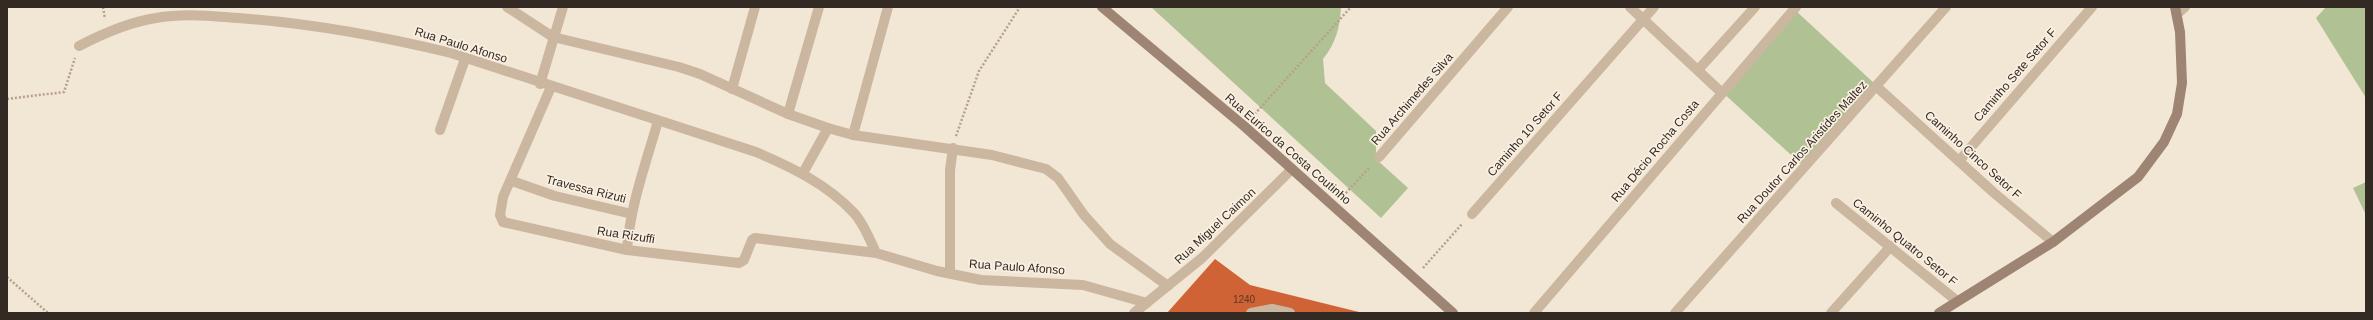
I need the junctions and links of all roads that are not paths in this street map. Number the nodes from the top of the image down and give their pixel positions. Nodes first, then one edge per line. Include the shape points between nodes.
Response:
1 (507, 7) edge
2 (563, 7) edge
3 (755, 7) edge
4 (819, 7) edge
5 (888, 7) edge
6 (1102, 7) edge
7 (1508, 7) edge
8 (1630, 7) edge
9 (1654, 7) edge
10 (1755, 7) edge
11 (1796, 7) edge
12 (1946, 7) edge
13 (2092, 7) edge
14 (2185, 7) edge
15 (2176, 11) edge
16 (1643, 20) junction
17 (552, 37) junction
18 (79, 46) road end
19 (465, 59) junction
20 (1698, 70) junction
21 (540, 84) junction
22 (551, 87) junction
23 (1877, 87) junction
24 (732, 89) junction
25 (1722, 93) junction
26 (788, 114) junction
27 (658, 121) junction
28 (828, 128) junction
29 (440, 130) dead end
30 (853, 135) junction
31 (953, 148) junction
32 (1379, 157) road end
33 (1958, 161) junction
34 (1292, 169) junction
35 (803, 173) junction
36 (512, 180) junction
37 (1836, 202) dead end
38 (632, 214) junction
39 (1472, 214) road end
40 (2052, 242) junction
41 (1891, 246) junction
42 (627, 250) junction
43 (876, 253) junction
44 (950, 273) junction
45 (1168, 286) junction
46 (1957, 301) junction
47 (1147, 303) junction
48 (1134, 313) edge
49 (1251, 313) edge
50 (1290, 313) edge
51 (1453, 313) edge
52 (1534, 313) edge
53 (1675, 313) edge
54 (1832, 313) edge
55 (1939, 313) edge

1 - 17 street
2 - 17 street
3 - 24 street
4 - 26 street
5 - 30 street
6 - 34 main road, Rua Eurico da Costa Coutinho
7 - 32 street, Rua Archimedes Silva
8 - 16 street
9 - 16 street, Caminho 10 Setor F
10 - 20 street
11 - 25 street, Rua Décio Rocha Costa
12 - 23 street, Rua Doutor Carlos Aristides Maltez
13 - 33 street, Caminho Sete Setor F
14 - 15 street
15 - 40 main road via 2180,32 2182,84 2177,114 2164,142 2138,177
16 - 20 street
16 - 39 street, Caminho 10 Setor F
17 - 21 street
17 - 24 street via 679,67
18 - 19 street, Rua Paulo Afonso via 135,22 188,14 277,20 405,42
19 - 21 street, Rua Paulo Afonso
19 - 29 street
20 - 25 street
21 - 22 street, Rua Paulo Afonso
22 - 27 street, Rua Paulo Afonso
22 - 36 street, Rua Rizuffi
23 - 33 street, Caminho Cinco Setor F
23 - 53 street, Rua Doutor Carlos Aristides Maltez
24 - 26 street
25 - 52 street, Rua Décio Rocha Costa
26 - 28 street
27 - 35 street, Rua Paulo Afonso via 756,152
27 - 38 street
28 - 30 street
28 - 35 street
30 - 31 street
31 - 44 street via 950,170
31 - 45 street via 1046,169 1058,178 1084,215 1110,244
33 - 40 street, Caminho Cinco Setor F
34 - 45 street, Rua Miguel Caimon via 1202,258
34 - 51 main road, Rua Eurico da Costa Coutinho
35 - 43 street, Rua Paulo Afonso via 854,213
36 - 38 street, Travessa Rizuti via 555,196
36 - 42 street, Rua Rizuffi via 503,198 500,212 500,219 504,222
37 - 41 street, Caminho Quatro Setor F
38 - 42 street
40 - 46 main road
41 - 46 street, Caminho Quatro Setor F
41 - 54 street
42 - 43 street, Rua Rizuffi via 739,263 744,260 755,238
43 - 44 street, Rua Paulo Afonso
44 - 47 street, Rua Paulo Afonso via 989,280 1083,285
45 - 47 street, Rua Miguel Caimon
46 - 55 main road
47 - 48 street, Rua Miguel Caimon
49 - 50 street via 1272,309

